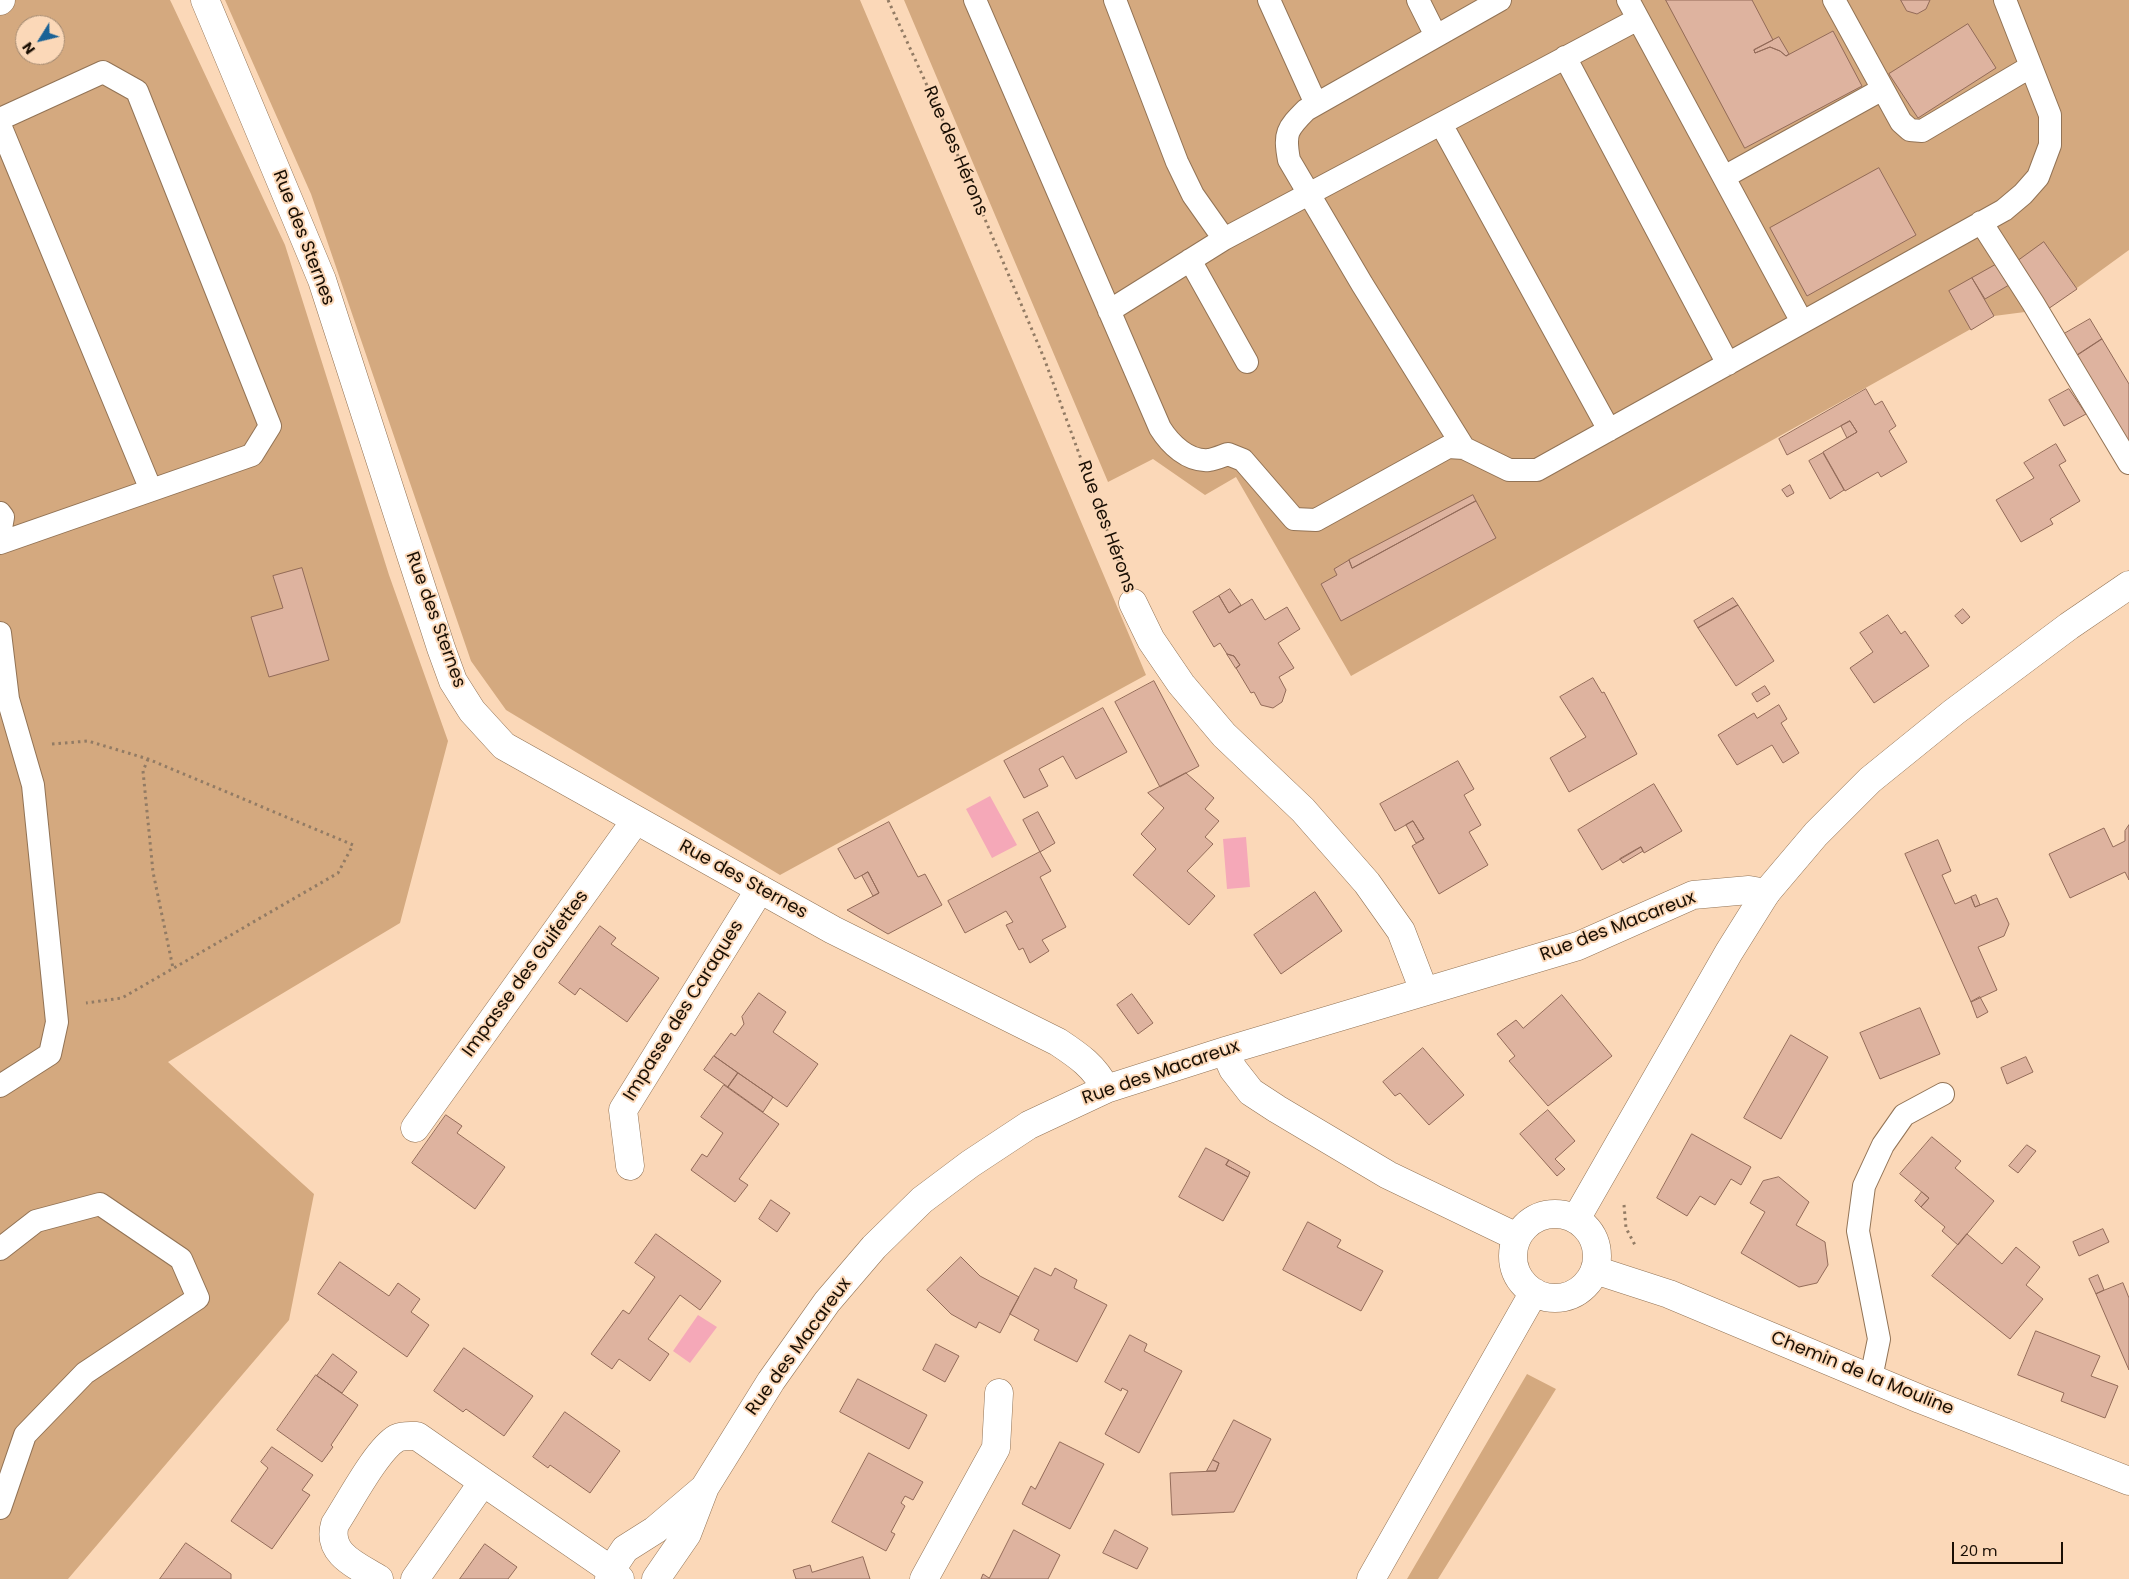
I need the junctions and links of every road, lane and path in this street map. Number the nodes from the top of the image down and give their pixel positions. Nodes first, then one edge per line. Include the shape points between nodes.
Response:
1 (204, 0) edge
2 (888, 0) edge
3 (975, 0) edge
4 (1115, 0) edge
5 (1269, 0) edge
6 (1418, 0) edge
7 (1500, 0) edge
8 (1834, 0) edge
9 (2005, 0) edge
10 (1633, 9) edge
11 (1436, 36) junction
12 (1565, 57) junction
13 (2030, 67) junction
14 (1882, 90) junction
15 (1316, 104) junction
16 (0, 119) edge
17 (1441, 124) junction
18 (0, 125) edge
19 (1724, 177) junction
20 (1310, 194) junction
21 (1981, 222) junction
22 (1224, 239) junction
23 (1190, 260) junction
24 (1109, 311) junction
25 (1802, 322) junction
26 (1247, 362) dead end
27 (1728, 364) junction
28 (1609, 430) junction
29 (1464, 448) junction
30 (2129, 463) edge
31 (151, 490) junction
32 (0, 512) edge
33 (0, 534) edge
34 (0, 543) edge
35 (2129, 586) edge
36 (1133, 603) joint
37 (0, 633) edge
38 (4, 700) edge
39 (21, 746) junction
40 (148, 759) junction
41 (636, 820) junction
42 (760, 889) junction
43 (1766, 893) junction
44 (173, 968) junction
45 (1424, 991) junction
46 (56, 1007) junction
47 (1225, 1051) junction
48 (0, 1086) edge
49 (1106, 1089) junction
50 (1943, 1094) dead end
51 (415, 1128) dead end
52 (630, 1166) dead end
53 (1624, 1203) dead end
54 (1576, 1219) junction
55 (1517, 1237) junction
56 (0, 1249) edge
57 (1640, 1251) dead end
58 (1595, 1270) junction
59 (1534, 1292) junction
60 (1871, 1378) junction
61 (999, 1393) dead end
62 (2129, 1481) edge
63 (483, 1482) junction
64 (705, 1487) junction
65 (0, 1508) edge
66 (614, 1576) edge
67 (379, 1579) edge
68 (415, 1579) edge
69 (656, 1579) edge
70 (924, 1579) edge
71 (1371, 1579) edge

1 - 41 street, Rue des Sternes via 322,280 453,681 472,711 504,746
2 - 36 path, Rue des Hérons via 1044,358
3 - 24 lane
4 - 22 lane via 1177,162 1193,195
5 - 15 lane
6 - 11 lane
7 - 11 lane
8 - 14 lane
9 - 13 lane
10 - 12 lane
10 - 19 lane
11 - 15 lane
12 - 17 lane
12 - 27 lane
13 - 14 lane via 1918,132 1904,127
13 - 21 lane via 2050,115 2050,145 2038,176 2023,194 2004,210
14 - 19 lane
15 - 20 lane via 1293,123 1285,140 1289,160
16 - 31 lane via 103,72 137,91 270,426 252,455
17 - 20 lane
17 - 28 lane
18 - 31 lane
19 - 25 lane
20 - 22 lane
20 - 29 lane
21 - 25 lane
21 - 30 lane
22 - 23 lane
23 - 24 lane
23 - 26 lane
24 - 29 lane via 1168,442 1188,456 1208,460 1228,454 1243,460 1294,518 1316,520 1448,447
25 - 27 lane
27 - 28 lane
28 - 29 lane via 1537,470 1509,470
31 - 34 lane
32 - 33 lane via 3,517
35 - 43 street via 2068,626 1870,780 1816,834
36 - 45 street, Rue des Hérons via 1151,640 1180,684 1224,735 1303,810 1367,883 1401,931
37 - 38 lane
38 - 39 lane
39 - 40 path via 88,741
39 - 46 lane via 33,785
40 - 44 path via 143,771 153,872
40 - 44 path via 353,845 338,873
41 - 42 street, Rue des Sternes
41 - 51 street, Impasse des Guifettes
42 - 49 street, Rue des Sternes via 834,930 1058,1042 1086,1060
42 - 52 street, Impasse des Caraques via 623,1110
43 - 45 street, Rue des Macareux via 1749,890 1693,895 1578,946
43 - 54 street
44 - 46 path via 122,998
45 - 47 street, Rue des Macareux
46 - 48 lane via 57,1022 50,1054
47 - 49 street, Rue des Macareux
47 - 55 street via 1233,1069 1251,1092 1277,1109 1388,1175
49 - 64 street, Rue des Macareux via 1029,1125 970,1164 922,1200 874,1247 827,1302 771,1381
50 - 60 lane via 1904,1115 1883,1145 1864,1186 1858,1231 1879,1339
53 - 57 path via 1626,1228
54 - 55 street via 1563,1214 1536,1218
54 - 58 street via 1587,1228 1594,1241 1597,1255
55 - 59 street via 1513,1261 1516,1273
56 - 65 lane via 36,1221 100,1204 181,1259 198,1298 86,1373 25,1435
58 - 59 street via 1580,1290 1569,1296 1545,1297
58 - 60 street, Chemin de la Mouline via 1669,1294
59 - 71 street
60 - 62 street, Chemin de la Mouline
61 - 70 street via 996,1448
63 - 66 street
63 - 67 street via 417,1436 405,1435 384,1449 332,1533 342,1556
63 - 68 street
64 - 66 street, Rue des Macareux via 655,1530 626,1549
64 - 69 street, Rue des Macareux via 687,1534

